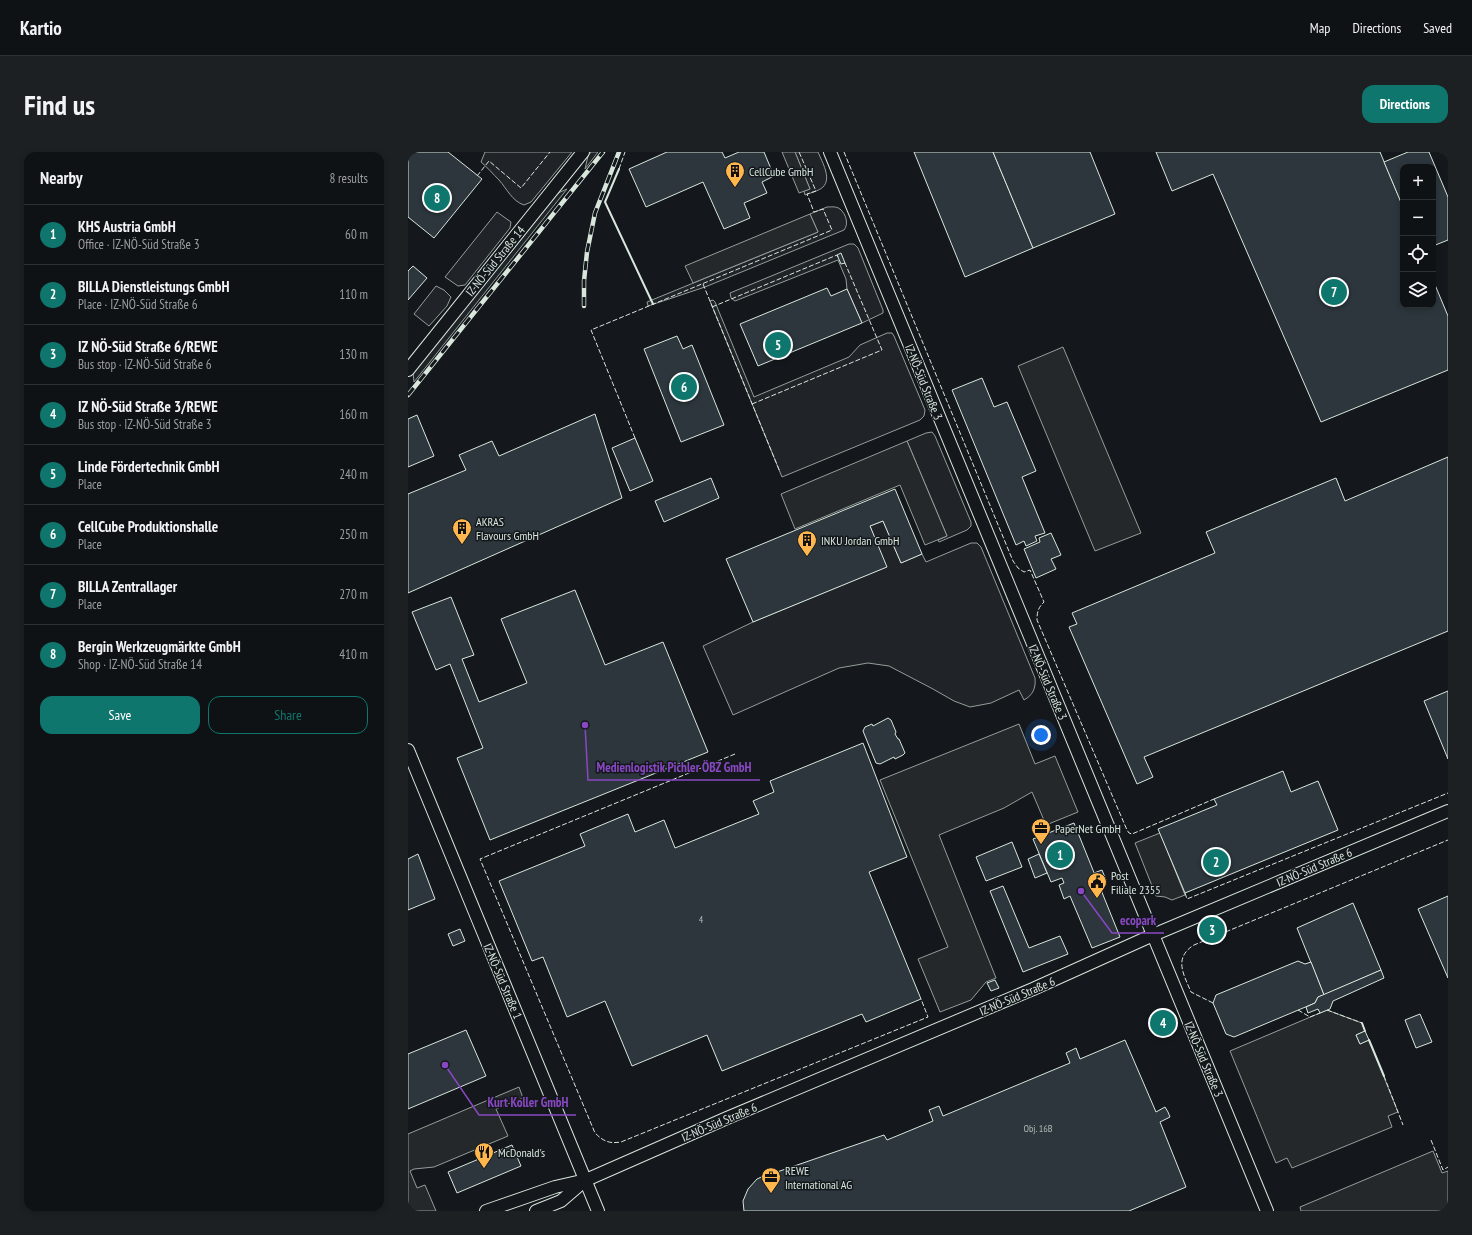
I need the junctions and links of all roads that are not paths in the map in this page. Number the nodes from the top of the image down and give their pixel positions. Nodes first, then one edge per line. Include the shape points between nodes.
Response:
1 (583, 152) edge
2 (830, 152) edge
3 (408, 370) edge
4 (408, 750) edge
5 (1448, 811) edge
6 (1153, 935) junction
7 (586, 1180) junction
8 (486, 1211) edge
9 (536, 1211) edge
10 (598, 1211) edge
11 (1267, 1211) edge

1 - 3 street, IZ-NÖ-Süd Straße 14
2 - 6 street, IZ-NÖ-Süd Straße 3
4 - 7 street, IZ-NÖ-Süd Straße 1
5 - 6 street, IZ-NÖ-Süd Straße 6
6 - 7 street, IZ-NÖ-Süd Straße 6
6 - 11 street, IZ-NÖ-Süd Straße 3
7 - 8 street, IZ-NÖ-Süd Straße 6 via 555,1187
7 - 9 street, IZ-NÖ-Süd Straße 6 via 561,1201
7 - 10 street, IZ-NÖ-Süd Straße 1

